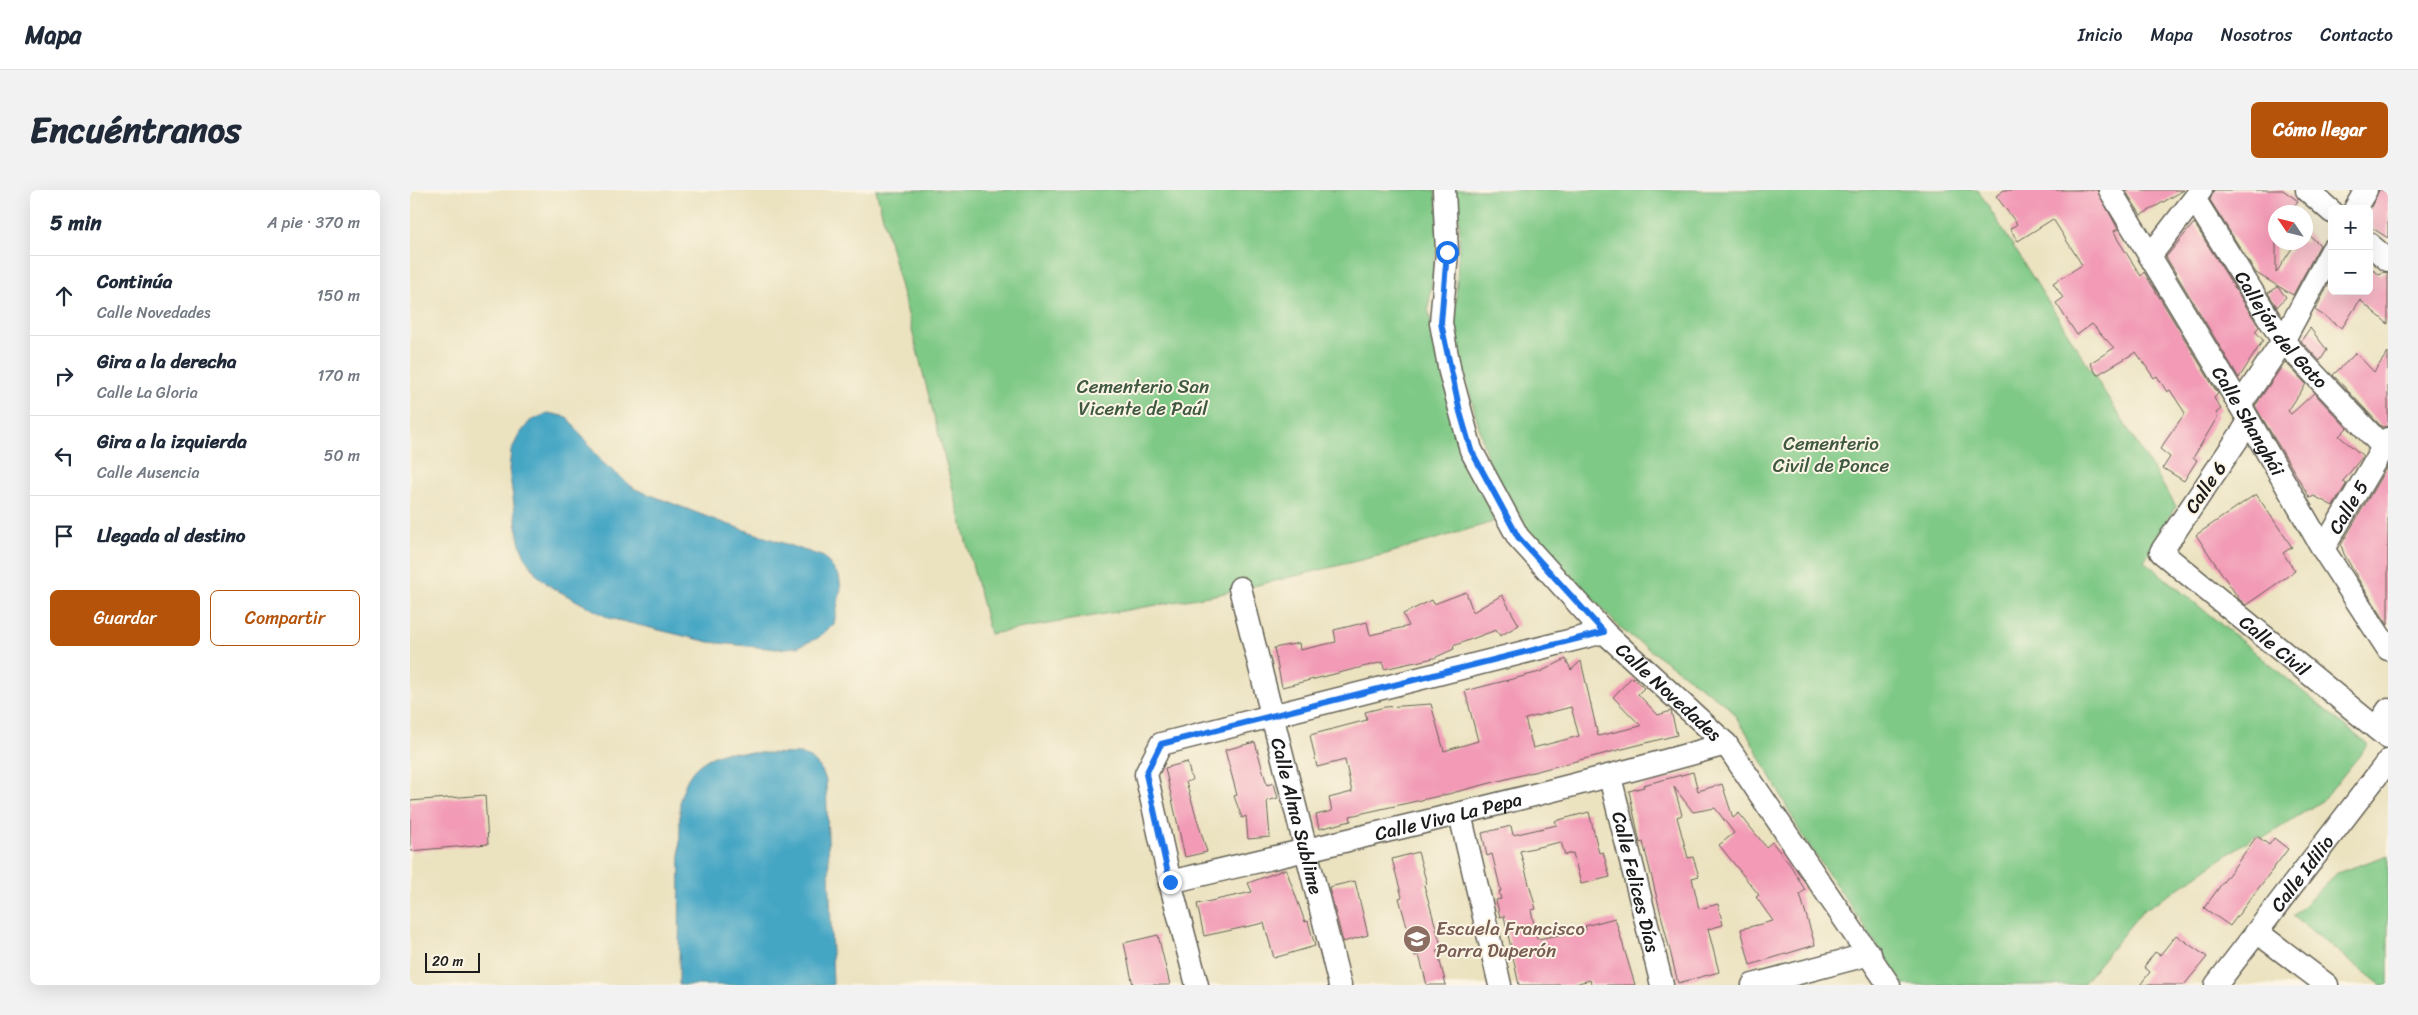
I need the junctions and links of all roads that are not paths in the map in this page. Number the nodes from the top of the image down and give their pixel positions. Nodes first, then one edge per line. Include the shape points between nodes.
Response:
1 (1444, 190) edge
2 (2110, 190) edge
3 (2307, 190) edge
4 (2366, 190) edge
5 (2198, 195) edge
6 (2357, 205) edge
7 (2328, 208) edge
8 (2373, 247) edge
9 (2150, 256) junction
10 (2328, 257) edge
11 (2388, 260) edge
12 (2283, 341) junction
13 (2245, 413) junction
14 (2386, 443) edge
15 (2323, 549) junction
16 (2161, 552) joint
17 (1240, 588) dead end
18 (1604, 632) junction
19 (2388, 649) edge
20 (1271, 717) junction
21 (2384, 726) edge
22 (1726, 744) junction
23 (2388, 761) edge
24 (1610, 776) junction
25 (1460, 814) junction
26 (1306, 850) junction
27 (1170, 882) junction
28 (2256, 932) junction
29 (1870, 954) junction
30 (1197, 985) edge
31 (1340, 985) edge
32 (1500, 985) edge
33 (1662, 985) edge
34 (1753, 985) edge
35 (1889, 985) edge
36 (2216, 985) edge
37 (2327, 985) edge

1 - 18 street, Calle Novedades via 1447,252 1441,323 1471,450 1518,537
2 - 9 street, Calle Shanghái
3 - 7 street
4 - 6 street
5 - 9 street
5 - 12 street, Callejón del Gato
8 - 11 street
9 - 13 street, Calle Shanghái
10 - 12 street, Calle 6
12 - 13 street, Calle 6
12 - 14 street, Callejón del Gato
13 - 15 street, Calle Shanghái
13 - 16 street, Calle 6
14 - 15 street, Calle 5
15 - 19 street, Calle Shanghái
16 - 21 street, Calle Civil
17 - 20 street, Calle Alma Sublime
18 - 20 street
18 - 22 street, Calle Novedades
20 - 26 street, Calle Alma Sublime
20 - 27 street via 1161,744 1146,774
22 - 24 street, Calle Viva La Pepa
22 - 29 street, Calle Novedades
23 - 28 street, Calle Idilio
24 - 25 street, Calle Viva La Pepa
24 - 33 street, Calle Felices Días
25 - 26 street, Calle Viva La Pepa
25 - 32 street
26 - 27 street, Calle Viva La Pepa
26 - 31 street, Calle Alma Sublime
27 - 30 street
28 - 36 street, Calle Idilio
28 - 37 street
29 - 34 street
29 - 35 street, Calle Novedades

